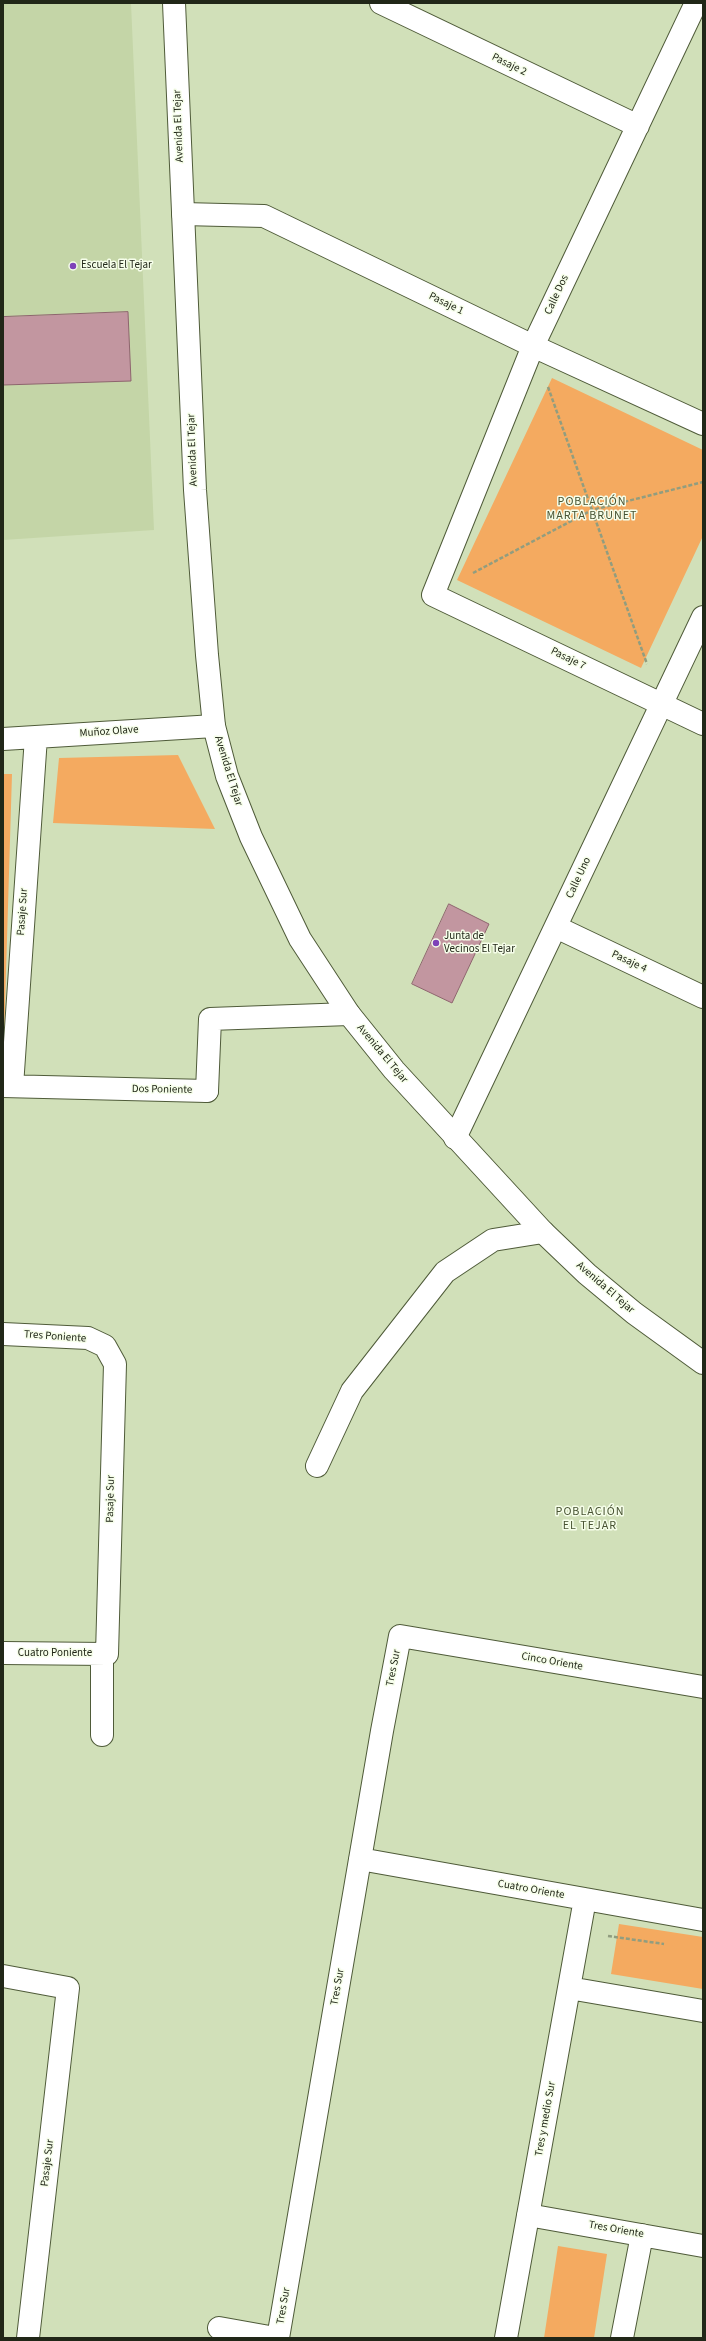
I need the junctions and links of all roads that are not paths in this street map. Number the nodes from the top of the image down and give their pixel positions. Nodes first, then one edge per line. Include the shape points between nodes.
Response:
1 (174, 3) edge
2 (381, 3) edge
3 (696, 3) edge
4 (638, 126) junction
5 (183, 214) junction
6 (533, 346) junction
7 (703, 424) edge
8 (433, 595) joint
9 (703, 617) edge
10 (661, 704) junction
11 (703, 724) edge
12 (214, 726) junction
13 (36, 737) junction
14 (3, 739) edge
15 (556, 927) junction
16 (703, 997) edge
17 (348, 1014) junction
18 (7, 1086) edge
19 (455, 1138) junction
20 (543, 1232) junction
21 (3, 1334) edge
22 (105, 1346) joint
23 (703, 1363) edge
24 (317, 1466) dead end
25 (400, 1636) joint
26 (3, 1653) edge
27 (105, 1654) junction
28 (703, 1687) edge
29 (102, 1735) dead end
30 (360, 1859) junction
31 (585, 1899) junction
32 (703, 1920) edge
33 (3, 1976) edge
34 (570, 1988) junction
35 (703, 2011) edge
36 (528, 2215) junction
37 (642, 2235) junction
38 (703, 2246) edge
39 (219, 2328) dead end
40 (28, 2338) edge
41 (277, 2338) edge
42 (506, 2338) edge
43 (622, 2338) edge

1 - 5 street, Avenida El Tejar
2 - 4 street, Pasaje 2
3 - 4 street, Calle Dos
4 - 6 street, Calle Dos
5 - 6 street, Pasaje 1 via 264,216
5 - 12 street, Avenida El Tejar via 194,490
6 - 7 street, Pasaje 1
6 - 8 street, Calle Dos
8 - 10 street, Pasaje 7
9 - 10 street, Calle Uno
10 - 11 street, Pasaje 7
10 - 15 street, Calle Uno
12 - 13 street, Muñoz Olave
12 - 17 street, Avenida El Tejar via 227,776 251,837 300,940
13 - 14 street, Muñoz Olave
13 - 18 street, Pasaje Sur
15 - 16 street, Pasaje 4
15 - 19 street, Calle Uno
17 - 18 street, Dos Poniente via 210,1019 207,1091
17 - 19 street, Avenida El Tejar
19 - 20 street, Avenida El Tejar
20 - 23 street, Avenida El Tejar via 587,1274 634,1313
20 - 24 street via 493,1240 445,1272 352,1391
21 - 22 street, Tres Poniente via 88,1338
22 - 27 street, Pasaje Sur via 115,1364
25 - 28 street, Cinco Oriente
25 - 30 street, Tres Sur
26 - 27 street, Cuatro Poniente
27 - 29 street, Pasaje Sur
30 - 31 street, Cuatro Oriente
30 - 41 street, Tres Sur
31 - 32 street, Cuatro Oriente
31 - 34 street, Tres y medio Sur
33 - 40 street, Pasaje Sur via 68,1988
34 - 35 street
34 - 36 street, Tres y medio Sur
36 - 37 street, Tres Oriente
36 - 42 street, Tres y medio Sur
37 - 38 street, Tres Oriente
37 - 43 street
39 - 41 street

